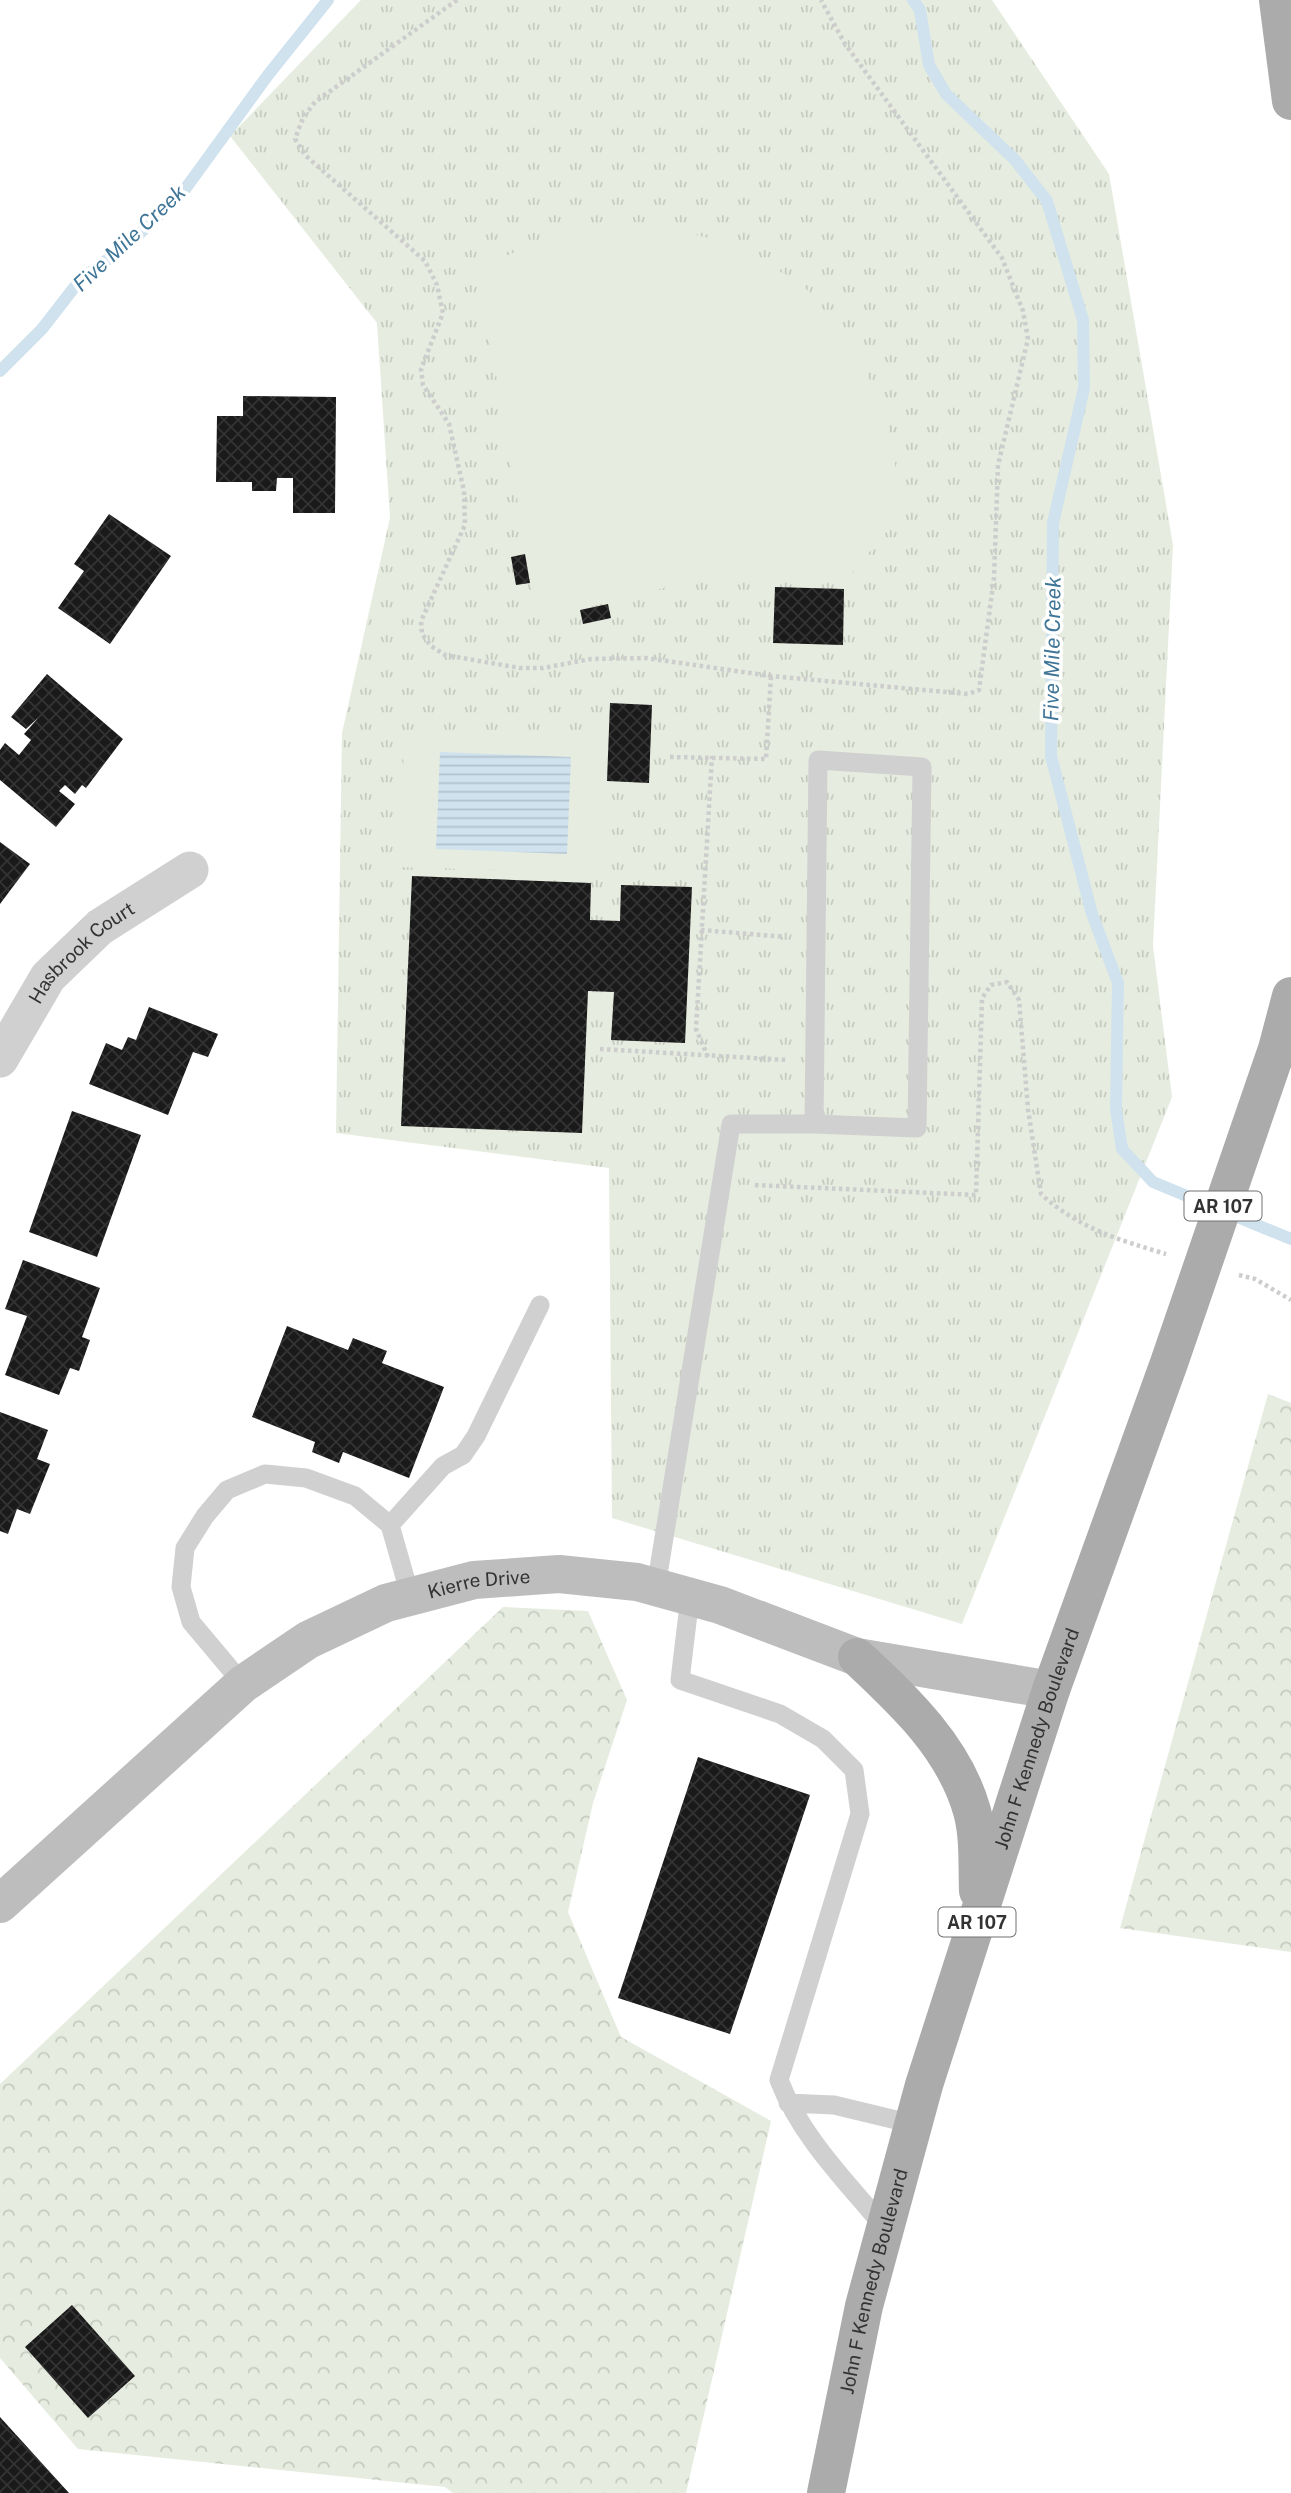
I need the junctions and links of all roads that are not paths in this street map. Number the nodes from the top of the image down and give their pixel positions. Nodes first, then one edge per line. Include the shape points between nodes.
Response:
1 (1278, 0) edge
2 (1291, 101) edge
3 (190, 870) dead end
4 (1291, 996) edge
5 (0, 1059) edge
6 (814, 1124) junction
7 (540, 1305) dead end
8 (390, 1525) junction
9 (673, 1592) junction
10 (410, 1595) junction
11 (858, 1657) junction
12 (243, 1684) junction
13 (1051, 1690) junction
14 (0, 1904) edge
15 (980, 1913) junction
16 (788, 2104) junction
17 (913, 2124) junction
18 (884, 2227) junction
19 (826, 2493) edge

1 - 2 main road
3 - 5 street, Hasbrook Court via 100,927 48,977
4 - 13 main road, John F Kennedy Boulevard / AR 107 via 1169,1363
6 - 6 lane via 818,760 922,767 916,1128
6 - 9 lane via 731,1124
7 - 8 lane via 476,1436 463,1455 443,1466
8 - 10 lane
8 - 12 lane via 355,1496 306,1478 265,1474 227,1490 185,1548 181,1587 191,1622
9 - 10 street, Kierre Drive via 637,1581 559,1574 474,1580
9 - 11 street, Kierre Drive
9 - 16 lane via 680,1681 780,1714 823,1739 854,1770 860,1814 779,2080
10 - 12 street, Kierre Drive via 342,1622
11 - 13 street, Kierre Drive
11 - 15 main road via 906,1703 954,1769 974,1824
12 - 14 street, Kierre Drive
13 - 15 main road, John F Kennedy Boulevard / AR 107
15 - 17 main road, John F Kennedy Boulevard / AR 107
16 - 17 lane via 834,2105
16 - 18 lane
17 - 18 main road, John F Kennedy Boulevard / AR 107
18 - 19 main road, John F Kennedy Boulevard / AR 107

